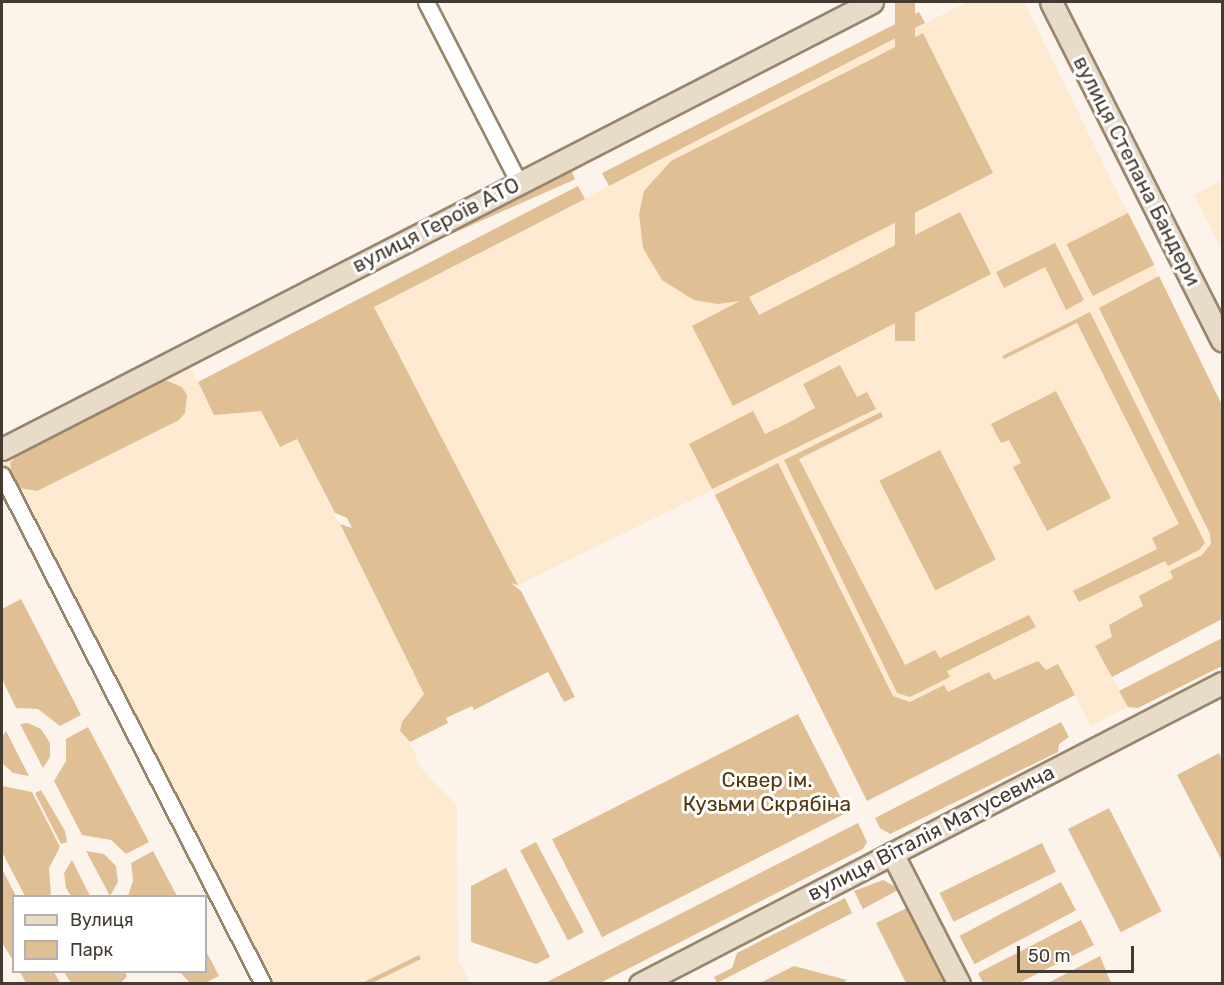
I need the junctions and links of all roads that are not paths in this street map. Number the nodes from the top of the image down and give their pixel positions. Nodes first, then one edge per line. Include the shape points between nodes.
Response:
1 (426, 2) edge
2 (872, 2) edge
3 (1051, 2) edge
4 (519, 183) junction
5 (1222, 340) edge
6 (2, 449) edge
7 (2, 475) edge
8 (1222, 682) edge
9 (892, 853) junction
10 (263, 984) edge
11 (640, 984) edge
12 (959, 984) edge

1 - 4 street
2 - 4 street, вулиця Героїв АТО
3 - 5 street, вулиця Степана Бандери
4 - 6 street, вулиця Героїв АТО
7 - 10 street
8 - 9 street, вулиця Віталія Матусевича
9 - 11 street, вулиця Віталія Матусевича
9 - 12 street

